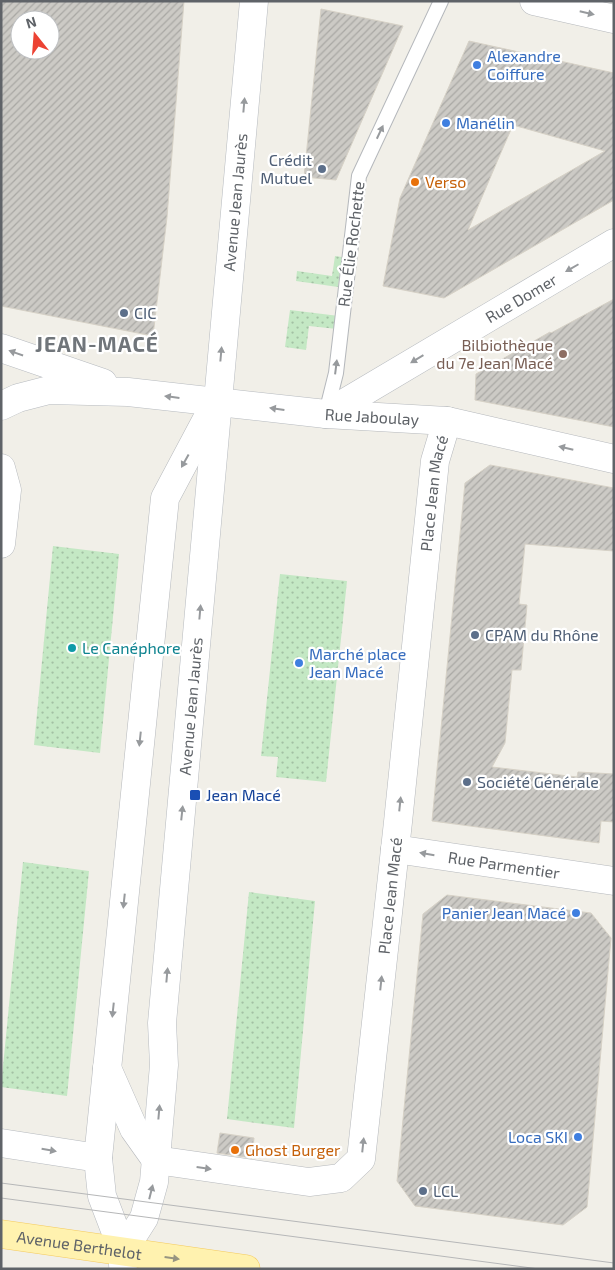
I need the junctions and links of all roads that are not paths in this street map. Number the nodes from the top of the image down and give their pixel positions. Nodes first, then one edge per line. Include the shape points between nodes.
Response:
1 (254, 1) edge
2 (441, 1) edge
3 (534, 1) edge
4 (614, 19) edge
5 (614, 243) edge
6 (1, 348) edge
7 (128, 392) junction
8 (216, 402) junction
9 (1, 406) edge
10 (326, 414) junction
11 (447, 421) junction
12 (614, 459) edge
13 (1, 468) edge
14 (1, 544) edge
15 (395, 849) junction
16 (614, 881) edge
17 (107, 1068) junction
18 (1, 1143) edge
19 (98, 1158) junction
20 (156, 1160) junction
21 (1, 1234) edge
22 (123, 1260) edge
23 (235, 1268) edge

8 -> 1 street, Avenue Jean Jaurès
10 -> 2 lane, Rue Élie Rochette via 336,373 359,176
3 -> 4 street
5 -> 10 street, Rue Domer
7 -> 6 street, Rue Jaboulay
8 -> 7 street, Rue Jaboulay
7 - 9 street, Rue Jaboulay via 49,390
10 -> 8 street, Rue Jaboulay
8 -> 17 street, Avenue Jean Jaurès via 164,498
20 -> 8 street, Avenue Jean Jaurès via 164,1065 162,1024
10 - 11 street, Rue Jaboulay
12 -> 11 street, Rue Jaboulay
15 -> 11 street, Place Jean Macé via 434,461
13 - 14 street via 7,490
16 -> 15 street, Rue Parmentier
20 -> 15 street, Place Jean Macé via 308,1182 341,1178 361,1159
17 - 19 street, Avenue Jean Jaurès
17 - 20 street, Avenue Jean Jaurès via 134,1129
18 -> 19 street
19 - 22 street, Avenue Jean Jaurès via 102,1196
22 -> 20 street, Avenue Jean Jaurès via 144,1218
21 - 22 main road, Avenue Berthelot
22 -> 23 main road, Avenue Berthelot

